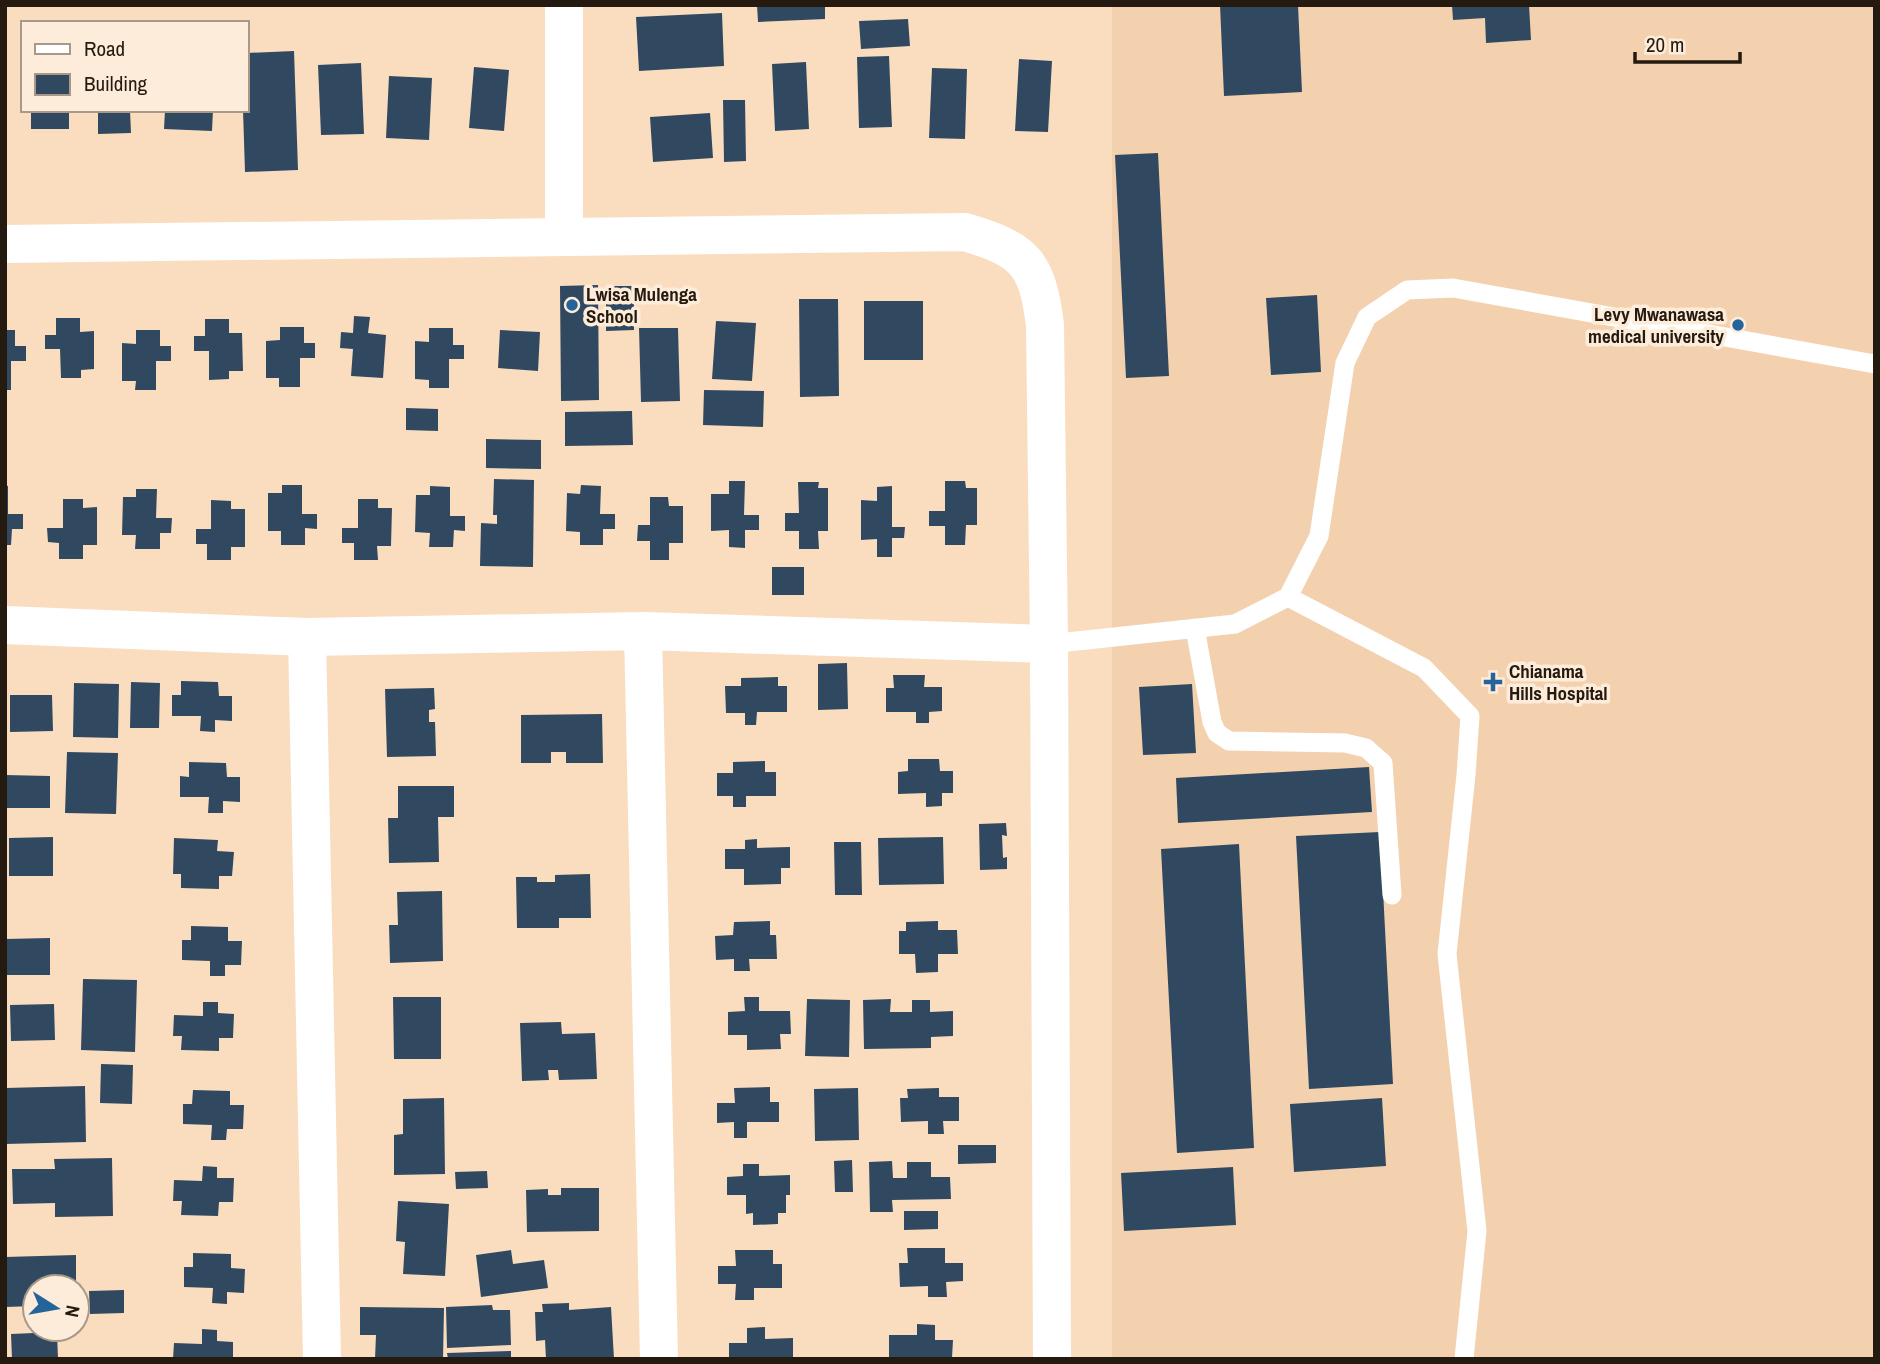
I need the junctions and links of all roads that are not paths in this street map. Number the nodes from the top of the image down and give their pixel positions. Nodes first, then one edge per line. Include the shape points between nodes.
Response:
1 (565, 5) edge
2 (565, 236) junction
3 (5, 244) edge
4 (1875, 364) edge
5 (1288, 597) junction
6 (5, 625) edge
7 (1195, 628) junction
8 (643, 631) junction
9 (307, 637) junction
10 (1049, 644) junction
11 (1392, 895) dead end
12 (323, 1359) edge
13 (659, 1359) edge
14 (1052, 1359) edge
15 (1464, 1359) edge

1 - 2 street
2 - 3 street
2 - 10 street via 965,232 998,242 1024,260 1040,288 1045,324
4 - 5 lane via 1453,288 1407,290 1367,317 1345,363 1319,536
5 - 7 lane via 1235,624
5 - 15 lane via 1424,668 1470,716 1447,954 1477,1231
6 - 9 street
7 - 10 lane
7 - 11 lane via 1217,733 1229,741 1346,743 1366,748 1383,762
8 - 9 street
8 - 10 street
8 - 13 street
9 - 12 street
10 - 14 street

